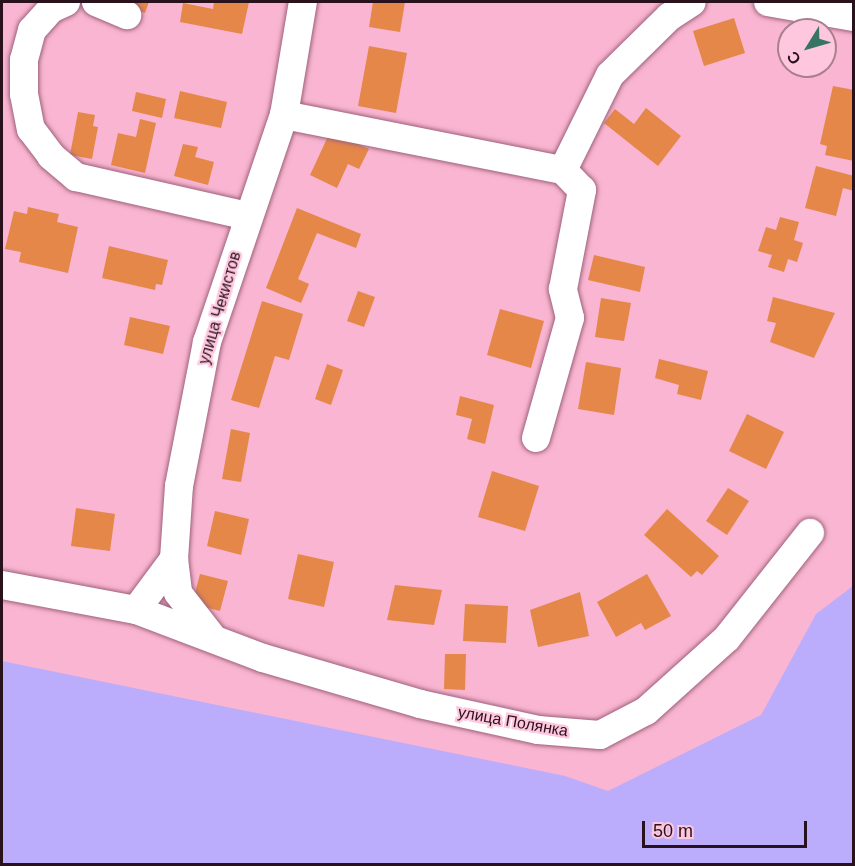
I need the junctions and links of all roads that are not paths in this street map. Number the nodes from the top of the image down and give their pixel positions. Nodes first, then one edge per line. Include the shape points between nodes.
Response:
1 (66, 2) edge
2 (96, 2) edge
3 (303, 2) edge
4 (692, 2) edge
5 (768, 2) edge
6 (127, 15) dead end
7 (854, 16) edge
8 (284, 115) junction
9 (563, 170) junction
10 (248, 216) junction
11 (536, 438) dead end
12 (810, 534) dead end
13 (174, 560) junction
14 (2, 585) edge
15 (136, 610) junction
16 (214, 640) junction

1 - 10 street via 51,9 32,30 24,60 24,93 31,129 51,156 76,177
2 - 6 street
3 - 8 street, улица Чекистов
4 - 9 street via 669,17 610,75
5 - 7 street
8 - 9 street
8 - 10 street, улица Чекистов
9 - 11 street via 582,189 563,289 570,318
10 - 13 street, улица Чекистов via 207,342 179,486
12 - 16 street, улица Полянка via 727,638 646,711 600,735 538,730 420,704
13 - 15 street
13 - 16 street, улица Чекистов via 178,593
14 - 15 street, улица Полянка
15 - 16 street, улица Полянка

